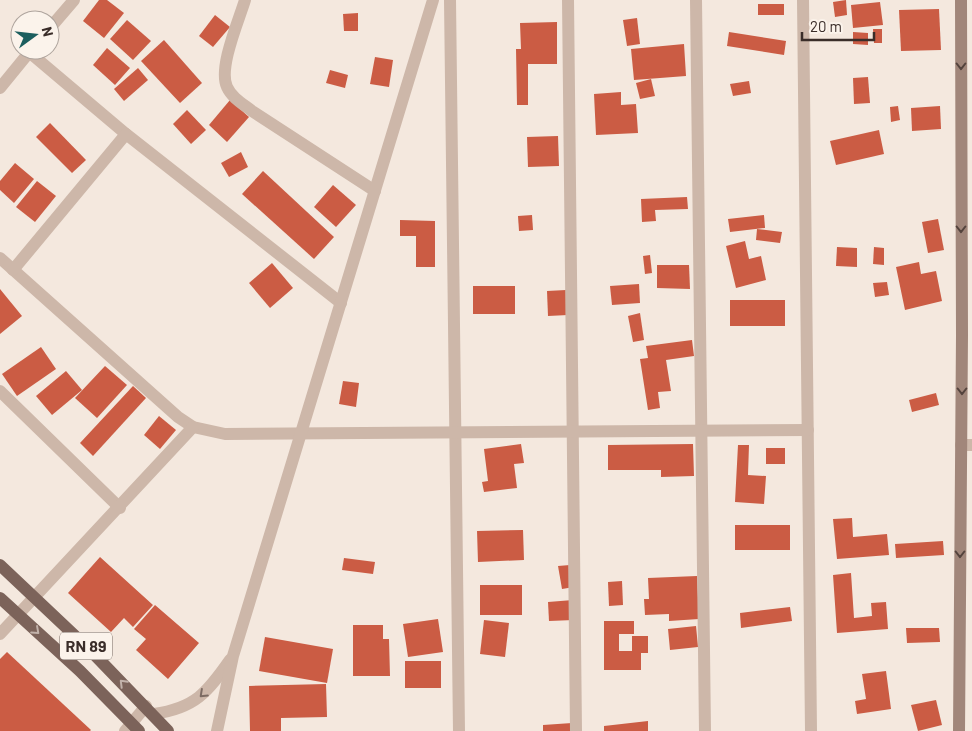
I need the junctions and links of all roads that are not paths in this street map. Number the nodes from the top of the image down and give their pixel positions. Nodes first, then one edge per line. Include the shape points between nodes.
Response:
1 (74, 0) edge
2 (245, 0) edge
3 (432, 0) edge
4 (450, 0) edge
5 (568, 0) edge
6 (696, 0) edge
7 (803, 0) edge
8 (961, 0) edge
9 (60, 16) edge
10 (23, 60) edge
11 (40, 60) edge
12 (0, 88) edge
13 (126, 134) junction
14 (374, 191) junction
15 (0, 258) edge
16 (13, 270) junction
17 (341, 303) junction
18 (0, 391) edge
19 (193, 427) junction
20 (808, 430) junction
21 (701, 431) junction
22 (573, 432) junction
23 (455, 433) junction
24 (299, 435) junction
25 (967, 445) edge
26 (120, 508) junction
27 (0, 565) edge
28 (0, 598) edge
29 (34, 599) junction
30 (18, 615) junction
31 (0, 634) edge
32 (233, 656) junction
33 (150, 710) junction
34 (132, 728) edge
35 (168, 731) edge
36 (217, 731) edge
37 (459, 731) edge
38 (576, 731) edge
39 (705, 731) edge
40 (811, 731) edge
41 (959, 731) edge

1 - 9 street
2 - 14 street via 224,68 226,86 252,111
3 - 14 street
4 - 23 street
5 - 22 street
6 - 21 street
7 - 20 street
8 -> 25 main road
10 - 12 street
11 - 13 street
13 - 16 street
13 - 17 street
14 - 17 street
15 - 16 street
16 - 19 street via 159,401
17 - 24 street
18 - 26 street
19 - 24 street via 225,434
19 - 26 street
20 - 21 street
20 - 40 street
21 - 22 street
21 - 39 street
22 - 23 street
22 - 38 street
23 - 24 street
23 - 37 street
24 - 32 street
25 -> 41 main road
26 - 29 street
27 - 29 main road, RN 89
28 - 30 main road, RN 89
29 - 30 street
33 -> 29 main road, RN 89
30 - 31 street
30 -> 34 main road, RN 89 via 80,670
32 -> 33 street via 211,686 192,703 181,709
32 - 36 street
33 - 34 street
33 - 35 main road, RN 89

